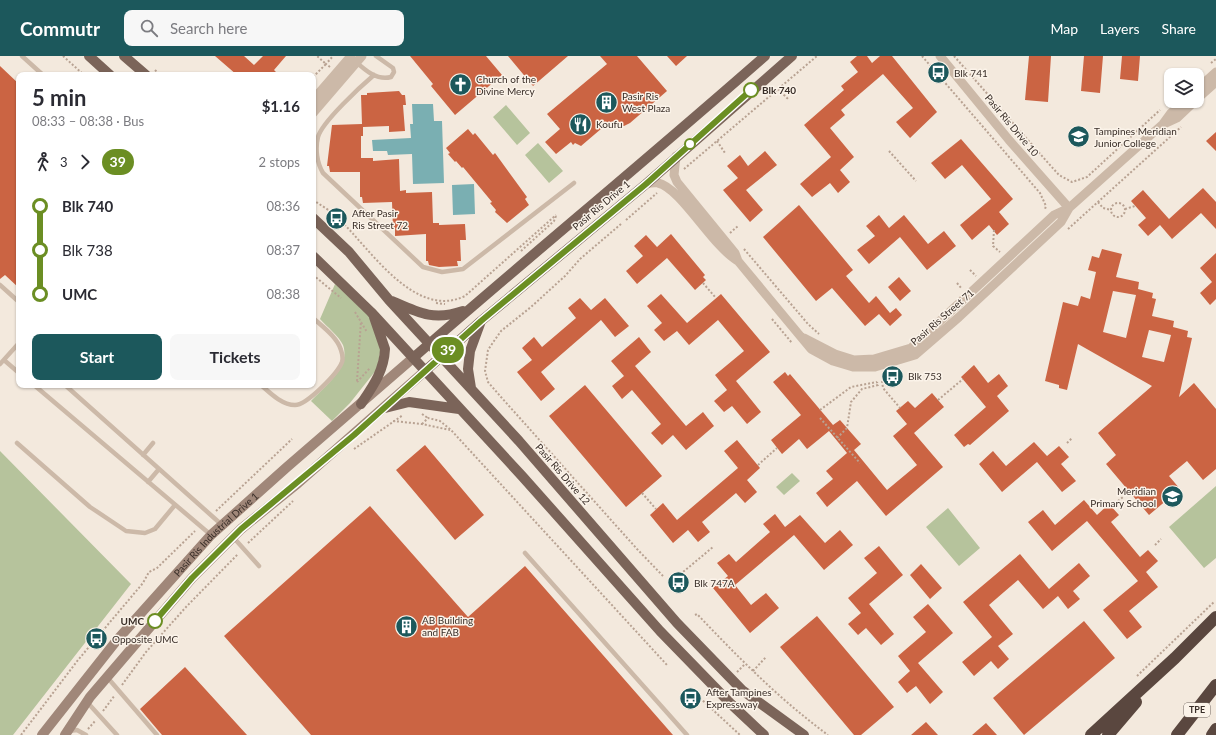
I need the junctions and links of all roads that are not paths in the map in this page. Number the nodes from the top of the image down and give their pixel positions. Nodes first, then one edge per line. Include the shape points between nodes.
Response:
1 (22, 56) edge
2 (89, 56) edge
3 (124, 56) edge
4 (376, 56) edge
5 (765, 56) edge
6 (792, 56) edge
7 (940, 56) edge
8 (355, 58) edge
9 (40, 72) edge
10 (107, 72) edge
11 (143, 72) edge
12 (1216, 72) edge
13 (374, 76) junction
14 (1216, 82) edge
15 (1204, 83) edge
16 (1204, 93) edge
17 (316, 97) edge
18 (1176, 108) edge
19 (1188, 108) edge
20 (316, 109) edge
21 (1163, 124) junction
22 (676, 156) junction
23 (574, 183) dead end
24 (646, 184) junction
25 (1069, 208) junction
26 (316, 221) edge
27 (316, 259) edge
28 (738, 261) junction
29 (0, 285) edge
30 (16, 299) edge
31 (388, 300) junction
32 (467, 310) junction
33 (372, 312) junction
34 (316, 321) edge
35 (481, 321) junction
36 (430, 343) junction
37 (16, 346) edge
38 (442, 356) junction
39 (413, 358) junction
40 (4, 360) junction
41 (0, 364) edge
42 (16, 370) edge
43 (425, 371) junction
44 (38, 388) edge
45 (68, 388) edge
46 (264, 388) edge
47 (470, 388) junction
48 (361, 404) junction
49 (385, 408) junction
50 (459, 409) junction
51 (17, 443) dead end
52 (153, 443) dead end
53 (143, 455) junction
54 (159, 469) junction
55 (148, 482) junction
56 (175, 504) junction
57 (222, 525) junction
58 (211, 535) junction
59 (233, 537) junction
60 (525, 553) dead end
61 (259, 566) dead end
62 (1216, 617) edge
63 (1176, 658) junction
64 (107, 677) junction
65 (1216, 685) edge
66 (76, 700) junction
67 (87, 702) junction
68 (1216, 729) edge
69 (45, 732) edge
70 (67, 733) edge
71 (85, 734) edge
72 (117, 735) edge
73 (157, 735) edge
74 (687, 735) edge
75 (764, 735) edge
76 (804, 735) edge
77 (1091, 735) edge
78 (1108, 735) edge
79 (1177, 735) edge
80 (1212, 735) edge

1 - 9 lane
2 - 10 main road
3 - 11 main road
4 - 13 lane via 389,64 394,72 387,78
5 - 32 main road, Pasir Ris Drive 1 via 559,235
6 - 22 main road, Pasir Ris Drive 1
7 - 25 street, Pasir Ris Drive 10
8 - 13 lane
8 - 17 street
8 - 20 street
12 - 15 street
13 - 23 lane via 358,88 321,130 317,145 318,162 323,173 423,267 442,272 463,269
14 - 16 street, Pasir Ris Street 71
18 - 21 street, Pasir Ris Street 71
19 - 21 street, Pasir Ris Street 71 via 1177,118
21 - 25 street, Pasir Ris Street 71
22 - 24 main road, Pasir Ris Drive 1
22 - 28 street, Pasir Ris Street 71 via 674,175 680,188 735,252
24 - 28 street, Pasir Ris Street 71 via 657,183 674,192 724,252
24 - 35 main road, Pasir Ris Drive 1
25 - 28 street, Pasir Ris Street 71 via 1062,222 914,355 875,367 853,367 833,361 812,349
26 - 31 main road, Pasir Ris Drive 12 via 349,252
27 - 33 main road
29 - 30 lane
31 - 32 main road via 433,316 448,316
31 - 36 main road, Pasir Ris Drive 12
32 - 36 main road, Pasir Ris Drive 1
33 - 39 main road
33 - 48 main road via 385,355 381,373
34 - 46 lane via 337,341 342,360 338,370 304,402 295,405 276,398
35 - 38 main road, Pasir Ris Drive 1
35 - 47 main road via 470,351
36 - 38 main road, Pasir Ris Drive 12
36 - 39 main road, Pasir Ris Drive 1
37 - 40 lane
38 - 43 main road, Pasir Ris Drive 1
38 - 47 main road, Pasir Ris Drive 12
39 - 43 main road
39 - 48 main road, Pasir Ris Industrial Drive 1
40 - 41 lane
40 - 42 lane
43 - 49 main road, Pasir Ris Industrial Drive 1
43 - 50 main road
44 - 55 lane
45 - 53 lane
47 - 76 main road, Pasir Ris Drive 12 via 677,623 742,690
48 - 57 main road, Pasir Ris Industrial Drive 1
49 - 50 main road via 409,402
49 - 59 main road, Pasir Ris Industrial Drive 1
50 - 75 main road via 660,631 730,704
51 - 56 lane via 90,507 126,531 145,533 155,529
52 - 53 lane
53 - 54 lane
54 - 55 lane
54 - 57 lane
55 - 56 lane
56 - 58 lane
57 - 58 main road, Pasir Ris Industrial Drive 1
58 - 59 main road via 220,540
58 - 69 main road, Pasir Ris Industrial Drive 1 via 117,640
59 - 61 lane
59 - 64 main road, Pasir Ris Industrial Drive 1 via 192,578
60 - 74 lane
62 - 63 highway
63 - 77 highway
63 - 78 highway
64 - 66 main road via 94,679
64 - 67 main road, Pasir Ris Industrial Drive 1
64 - 73 lane
65 - 79 highway, TPE
66 - 67 main road via 82,699
66 - 69 main road
67 - 70 main road, Pasir Ris Industrial Drive 1
67 - 72 lane
68 - 80 highway, TPE
70 - 71 lane via 77,730

